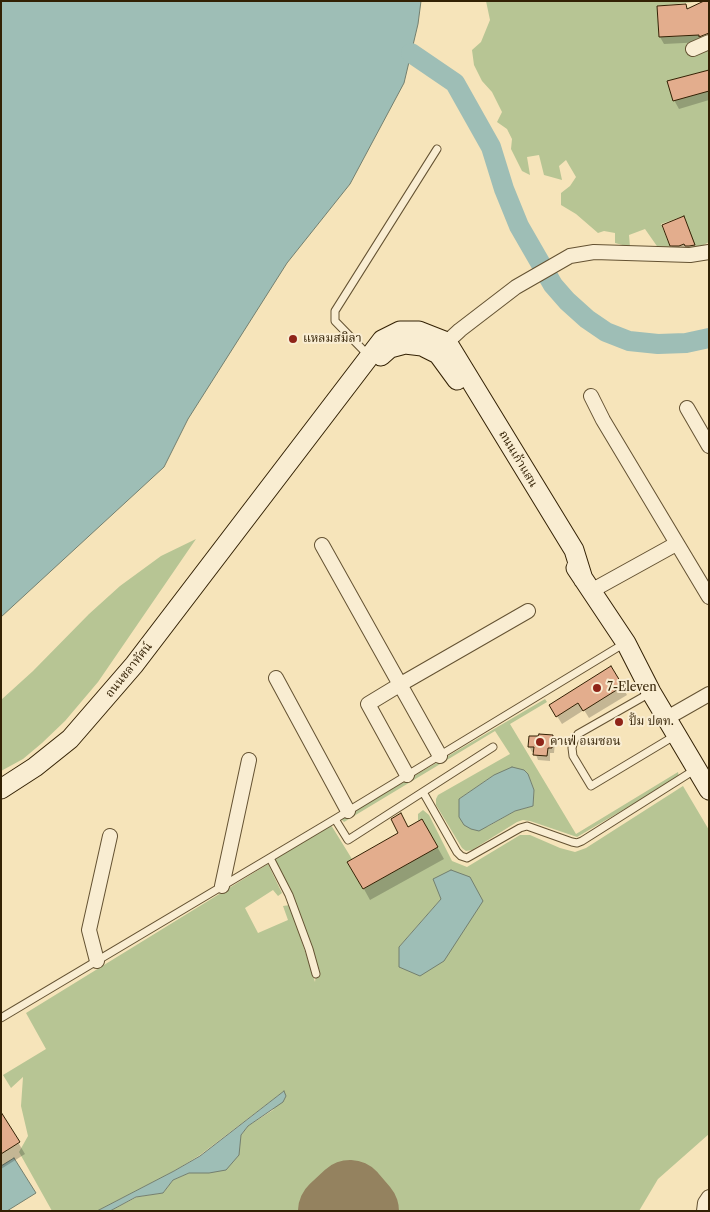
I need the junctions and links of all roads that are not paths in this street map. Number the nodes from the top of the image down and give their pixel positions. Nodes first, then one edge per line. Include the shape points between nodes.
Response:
1 (709, 42) edge
2 (693, 49) dead end
3 (437, 149) dead end
4 (709, 252) edge
5 (442, 348) junction
6 (369, 356) junction
7 (591, 396) dead end
8 (687, 408) dead end
9 (709, 446) edge
10 (237, 530) junction
11 (676, 544) junction
12 (322, 545) dead end
13 (587, 585) junction
14 (709, 597) edge
15 (528, 612) dead end
16 (626, 643) junction
17 (276, 678) dead end
18 (401, 684) junction
19 (651, 692) junction
20 (709, 694) edge
21 (667, 718) junction
22 (677, 735) junction
23 (493, 747) dead end
24 (440, 756) junction
25 (249, 760) dead end
26 (697, 769) junction
27 (407, 775) junction
28 (1, 789) edge
29 (709, 790) edge
30 (422, 792) junction
31 (348, 811) junction
32 (335, 819) junction
33 (110, 836) dead end
34 (270, 858) junction
35 (222, 886) junction
36 (97, 961) junction
37 (316, 974) dead end
38 (1, 1018) edge
39 (709, 1197) edge
40 (704, 1211) edge

1 - 2 street
3 - 6 lane via 335,311 335,321
4 - 5 street via 690,255 594,252 570,256 516,287
5 - 6 main road, ถนนชลาทัศน์ via 436,336 419,331 400,331 382,340
5 - 10 main road, ถนนชลาทัศน์ via 405,344 390,348 379,357
5 - 13 main road, ถนนเก้าแสน via 574,550
6 - 10 main road, ถนนชลาทัศน์
7 - 11 street
8 - 9 street
10 - 28 main road, ถนนชลาทัศน์ via 134,665 70,739
11 - 13 street
11 - 14 street
12 - 18 street
13 - 16 main road, ถนนเก้าแสน
15 - 18 street
16 - 19 main road, ถนนเก้าแสน
16 - 24 lane
17 - 31 street
18 - 24 street
18 - 27 street via 368,704
19 - 21 main road, ถนนเก้าแสน
19 - 22 lane via 578,734 572,748 573,756 591,786
20 - 21 street
21 - 22 main road, ถนนเก้าแสน
22 - 26 main road, ถนนเก้าแสน
23 - 30 lane
24 - 27 lane
25 - 35 street
26 - 29 main road, ถนนเก้าแสน
26 - 30 lane via 582,842 572,842 527,826 467,858 457,852
27 - 31 lane
30 - 32 lane via 348,840
31 - 32 lane
32 - 34 lane
33 - 36 street via 89,930
34 - 35 lane
34 - 37 lane via 289,895
35 - 36 lane
36 - 38 lane
39 - 40 street

